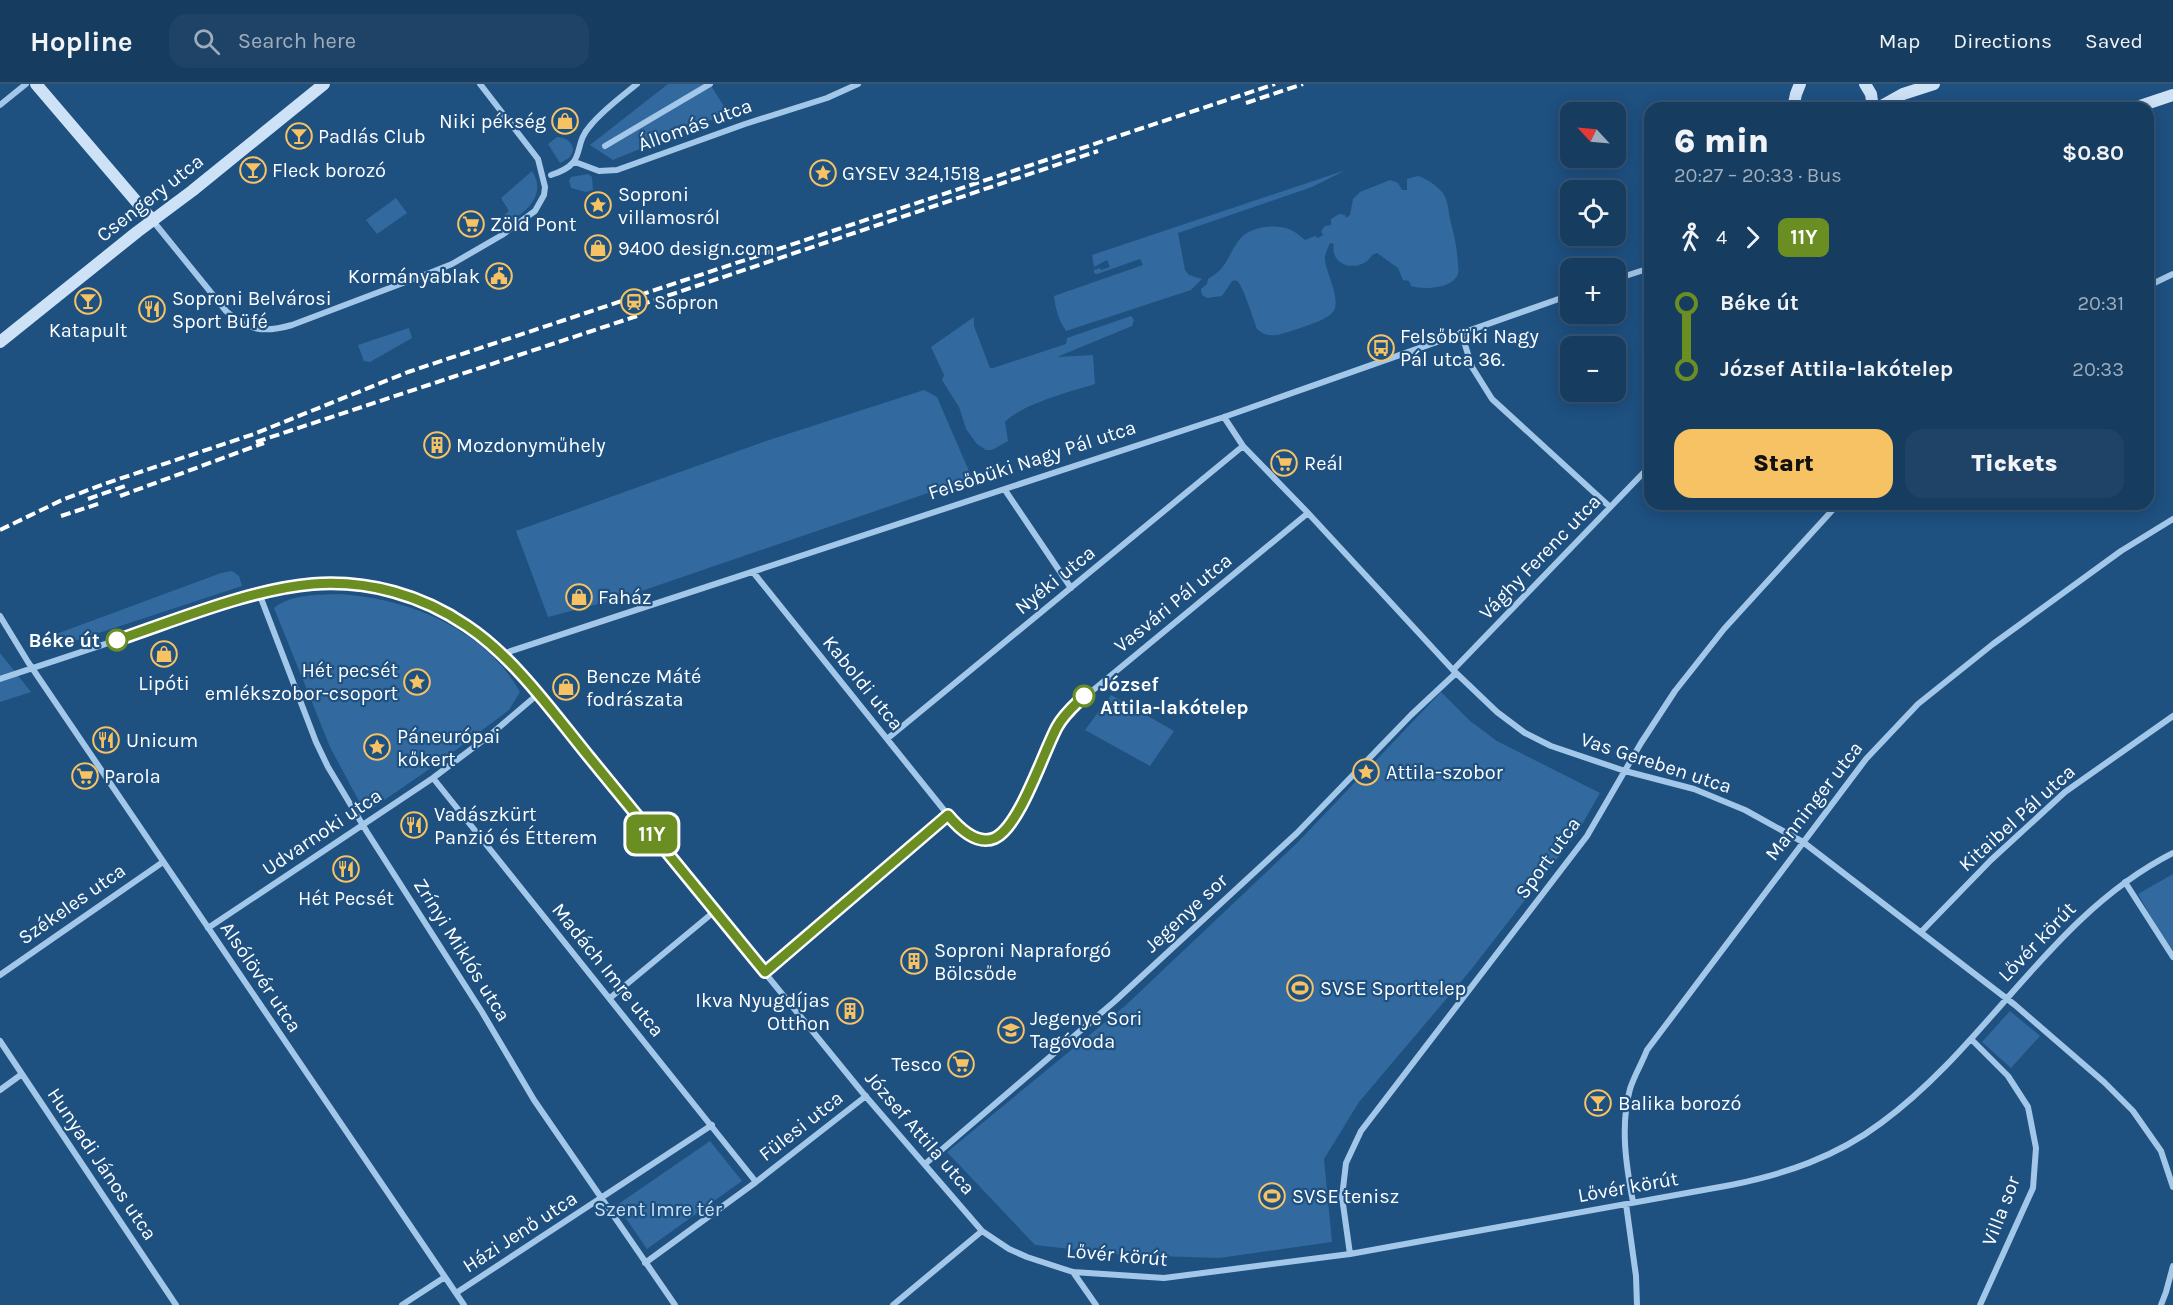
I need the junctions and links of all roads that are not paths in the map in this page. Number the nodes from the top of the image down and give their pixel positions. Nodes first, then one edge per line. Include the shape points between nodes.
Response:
1 (26, 84) edge
2 (36, 84) edge
3 (324, 84) edge
4 (480, 84) edge
5 (637, 84) edge
6 (710, 84) edge
7 (858, 84) edge
8 (1800, 84) edge
9 (1865, 84) edge
10 (1934, 84) edge
11 (2173, 95) edge
12 (1794, 102) edge
13 (1872, 102) edge
14 (1889, 102) edge
15 (2152, 102) edge
16 (0, 105) edge
17 (605, 146) dead end
18 (575, 162) junction
19 (542, 168) junction
20 (551, 175) junction
21 (545, 187) junction
22 (153, 221) junction
23 (1644, 270) edge
24 (2173, 274) edge
25 (1626, 276) edge
26 (2154, 283) edge
27 (1560, 298) edge
28 (1461, 332) junction
29 (0, 342) edge
30 (1224, 417) junction
31 (1243, 446) junction
32 (1644, 472) edge
33 (1005, 490) junction
34 (1610, 507) junction
35 (1833, 510) edge
36 (1308, 513) junction
37 (2173, 519) edge
38 (753, 572) junction
39 (1071, 588) junction
40 (259, 593) junction
41 (0, 616) edge
42 (502, 654) junction
43 (32, 668) junction
44 (1455, 671) junction
45 (0, 679) edge
46 (537, 695) junction
47 (2173, 716) edge
48 (887, 739) junction
49 (1625, 771) junction
50 (433, 778) junction
51 (948, 815) junction
52 (363, 825) junction
53 (1803, 842) junction
54 (2173, 853) edge
55 (163, 862) junction
56 (2126, 882) junction
57 (715, 911) junction
58 (208, 928) junction
59 (1921, 932) junction
60 (2173, 957) edge
61 (765, 972) junction
62 (0, 975) edge
63 (610, 998) junction
64 (2006, 998) junction
65 (1971, 1039) junction
66 (0, 1041) edge
67 (22, 1074) junction
68 (0, 1090) edge
69 (866, 1096) junction
70 (712, 1125) junction
71 (925, 1164) junction
72 (756, 1182) junction
73 (2173, 1187) edge
74 (600, 1197) junction
75 (1629, 1203) junction
76 (982, 1231) junction
77 (1350, 1254) junction
78 (645, 1263) junction
79 (2173, 1266) edge
80 (1073, 1272) junction
81 (445, 1277) junction
82 (456, 1293) junction
83 (176, 1305) edge
84 (402, 1305) edge
85 (464, 1305) edge
86 (675, 1305) edge
87 (893, 1305) edge
88 (1096, 1305) edge
89 (1637, 1305) edge
90 (1980, 1305) edge
91 (2161, 1305) edge

1 - 16 street
2 - 22 main road
3 - 22 main road, Csengery utca
4 - 19 street via 533,150
5 - 18 street via 588,127
6 - 17 street
7 - 18 street, Állomás utca via 617,170 599,171
8 - 12 main road
9 - 13 main road
10 - 14 main road
11 - 15 main road
18 - 20 street
19 - 20 street
19 - 21 street
20 - 21 street
21 - 22 street via 541,202 528,217 482,247 432,272 267,330 246,326 226,311
22 - 29 main road, Csengery utca
23 - 25 street
24 - 26 street
27 - 28 street, Felsőbüki Nagy Pál utca
28 - 30 street, Felsőbüki Nagy Pál utca
28 - 34 street via 1472,367 1491,399
30 - 31 street, Vas Gereben utca
30 - 33 street, Felsőbüki Nagy Pál utca
31 - 36 street, Vas Gereben utca
31 - 39 street, Nyéki utca
32 - 34 street, Vághy Ferenc utca
33 - 38 street, Felsőbüki Nagy Pál utca
33 - 39 street
34 - 44 street, Vághy Ferenc utca
35 - 49 street, Sport utca via 1717,638 1676,691
36 - 44 street, Vas Gereben utca
36 - 51 street, Vasvári Pál utca via 1070,710 1058,725 1014,820 997,837 982,839 970,835
37 - 53 street, Manninger utca via 2121,551 1917,704 1866,759
38 - 42 street, Felsőbüki Nagy Pál utca
38 - 48 street, Kaboldi utca
39 - 48 street, Nyéki utca
40 - 42 street via 313,584 358,585 411,596 469,627
40 - 43 street
40 - 52 street, Zrínyi Miklós utca via 315,742
41 - 43 street, Alsólövér utca
42 - 46 street
43 - 45 street
43 - 55 street, Alsólövér utca
44 - 49 street, Vas Gereben utca via 1483,700 1526,733 1551,746
44 - 71 street, Jegenye sor via 1297,833 1079,1033
46 - 50 street, Udvarnoki utca
46 - 57 street, József Attila utca
47 - 59 street, Kitaibel Pál utca via 2065,792
48 - 51 street, Kaboldi utca
49 - 53 street, Vas Gereben utca via 1694,789
49 - 77 street, Sport utca via 1587,836 1361,1131 1346,1163 1342,1197
50 - 52 street, Udvarnoki utca
50 - 63 street, Madách Imre utca
51 - 61 street
52 - 58 street, Udvarnoki utca
52 - 74 street, Zrínyi Miklós utca via 534,1100
53 - 59 street, Vas Gereben utca
53 - 75 street, Manninger utca via 1647,1050 1630,1089 1625,1125
54 - 56 street, Lővér körút
55 - 58 street, Alsólövér utca
55 - 62 street, Székeles utca
56 - 60 street
56 - 64 street, Lővér körút via 2068,931
57 - 61 street, József Attila utca
57 - 63 street
58 - 81 street, Alsólövér utca
59 - 64 street, Vas Gereben utca
61 - 69 street, József Attila utca
63 - 70 street, Madách Imre utca
64 - 65 street, Lővér körút
64 - 73 street, Vas Gereben utca via 2133,1111 2161,1151
65 - 75 street, Lővér körút via 1930,1082 1882,1123 1817,1160 1770,1177
65 - 90 street, Villa sor via 2008,1076 2028,1107 2036,1148 2032,1188
66 - 67 street, Hunyadi János utca
67 - 68 street
67 - 83 street, Hunyadi János utca
69 - 71 street, József Attila utca
69 - 72 street, Fülesi utca
70 - 72 street, Madách Imre utca
70 - 74 street
71 - 76 street, József Attila utca
72 - 78 street
74 - 78 street, Zrínyi Miklós utca
74 - 82 street, Házi Jenő utca
75 - 77 street, Lővér körút
75 - 89 street, Manninger utca
76 - 80 street, Lővér körút via 1009,1249
76 - 87 street
77 - 80 street, Lővér körút via 1164,1278
78 - 86 street, Zrínyi Miklós utca
79 - 91 street
80 - 88 street
81 - 82 street, Alsólövér utca
81 - 84 street
82 - 85 street, Alsólövér utca

